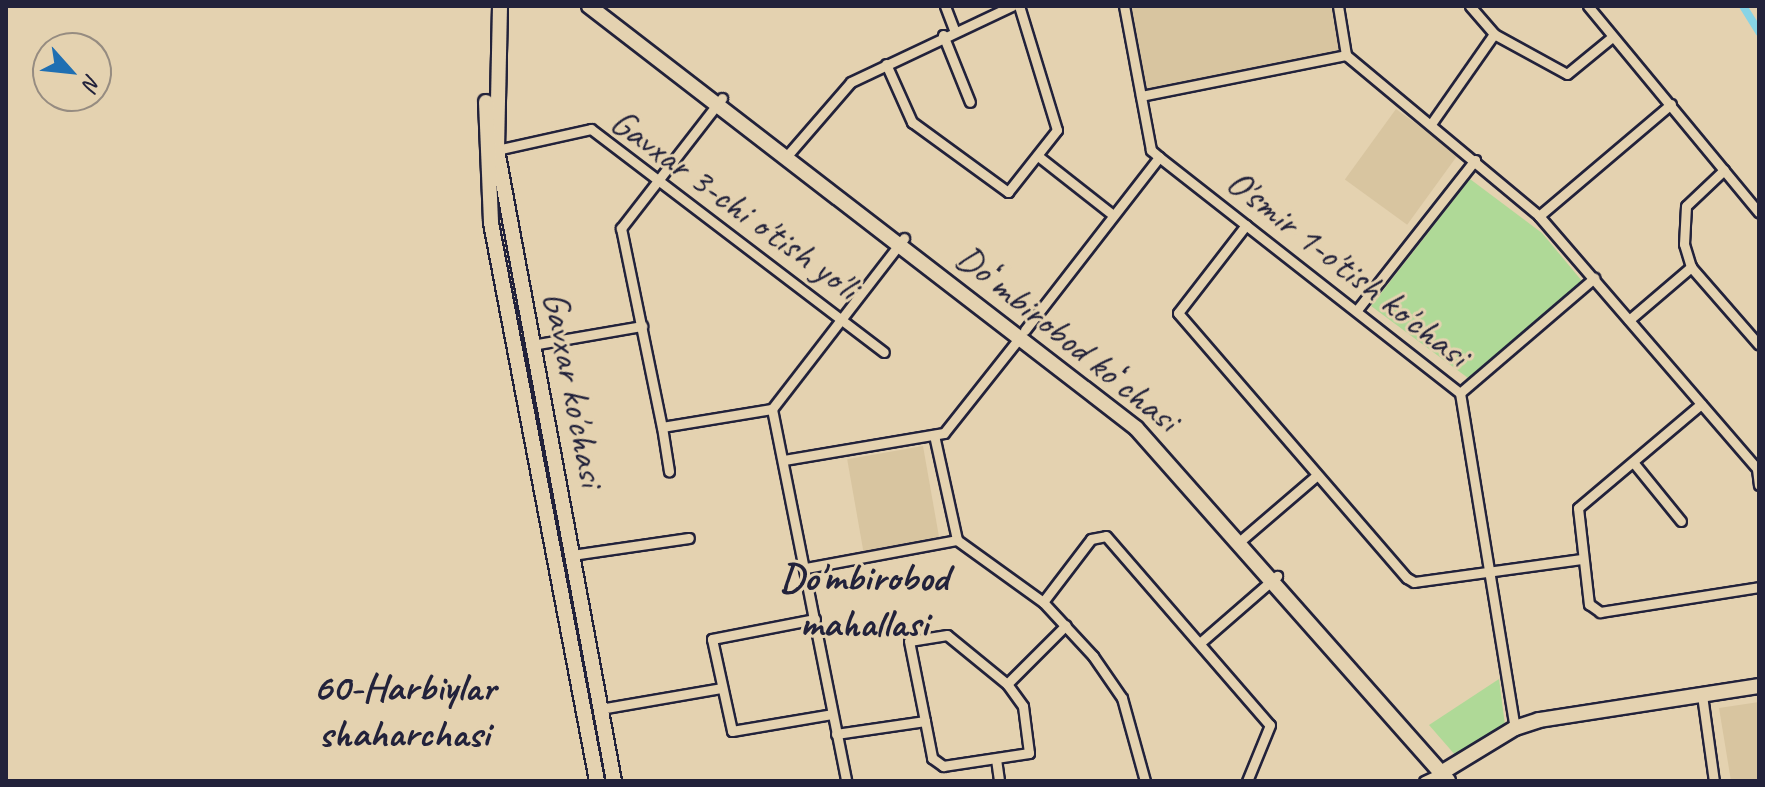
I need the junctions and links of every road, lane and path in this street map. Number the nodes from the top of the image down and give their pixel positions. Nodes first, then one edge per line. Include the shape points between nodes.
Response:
1 (490, 6) edge
2 (502, 6) edge
3 (589, 6) edge
4 (602, 6) edge
5 (945, 6) edge
6 (1012, 6) edge
7 (1019, 6) edge
8 (1124, 6) edge
9 (1338, 6) edge
10 (1470, 6) edge
11 (1588, 6) edge
12 (954, 30) junction
13 (1494, 34) junction
14 (943, 35) junction
15 (1612, 37) junction
16 (1346, 55) junction
17 (886, 64) junction
18 (1141, 96) junction
19 (720, 101) junction
20 (970, 102) dead end
21 (1671, 104) junction
22 (1431, 124) junction
23 (497, 150) junction
24 (788, 154) junction
25 (1038, 156) junction
26 (1159, 157) junction
27 (1475, 160) junction
28 (1724, 170) junction
29 (658, 180) junction
30 (1759, 213) edge
31 (1113, 215) junction
32 (1539, 216) junction
33 (1246, 225) junction
34 (901, 241) junction
35 (1691, 267) junction
36 (1594, 278) junction
37 (1357, 310) junction
38 (1629, 320) junction
39 (842, 321) junction
40 (642, 326) junction
41 (1022, 334) junction
42 (532, 345) junction
43 (1759, 345) edge
44 (884, 352) dead end
45 (1460, 393) junction
46 (1701, 404) junction
47 (772, 409) junction
48 (546, 412) junction
49 (529, 416) junction
50 (662, 427) junction
51 (934, 435) junction
52 (784, 460) junction
53 (1633, 462) junction
54 (1758, 468) edge
55 (669, 471) dead end
56 (1316, 476) junction
57 (1759, 485) edge
58 (1681, 521) dead end
59 (689, 538) dead end
60 (957, 540) junction
61 (1242, 540) junction
62 (572, 555) junction
63 (1582, 559) junction
64 (806, 568) junction
65 (1488, 572) junction
66 (1274, 578) junction
67 (1759, 587) edge
68 (1043, 602) junction
69 (815, 619) junction
70 (1066, 625) junction
71 (1201, 642) junction
72 (1007, 684) junction
73 (1759, 686) edge
74 (722, 688) junction
75 (1702, 695) junction
76 (600, 709) junction
77 (832, 714) junction
78 (925, 721) junction
79 (1515, 728) junction
80 (836, 734) junction
81 (996, 759) junction
82 (1442, 775) edge
83 (597, 781) edge
84 (614, 781) edge
85 (846, 781) edge
86 (999, 781) edge
87 (1145, 781) edge
88 (1247, 781) edge
89 (1714, 781) edge

1 - 49 main road, Gavxar ko'chasi via 486,129 491,223
2 - 23 main road, Gavxar ko'chasi via 496,26
3 - 19 main road, Doʻmbirobod koʻchasi
4 - 19 main road, Doʻmbirobod koʻchasi
5 - 12 street
6 - 12 street
7 - 25 street via 1057,130
8 - 18 street
9 - 16 street
10 - 13 street
11 - 15 street
12 - 14 street
13 - 15 street via 1567,74
13 - 22 street
14 - 17 street
14 - 20 street
15 - 21 street
16 - 18 street
16 - 22 street
17 - 24 street via 843,88
17 - 25 street via 912,122 1008,192
18 - 26 street via 1151,150
19 - 24 main road, Doʻmbirobod koʻchasi
19 - 29 street
21 - 28 street
21 - 32 street
22 - 27 street
23 - 29 street, Gavxar 3-chi o'tish yo'li via 591,129
23 - 42 main road, Gavxar ko'chasi
24 - 34 main road, Doʻmbirobod koʻchasi
25 - 31 street
26 - 31 street
26 - 33 street, O'smir 1-o'tish ko'chasi
27 - 32 street
27 - 37 street
28 - 30 street
28 - 35 street via 1684,212 1684,244
29 - 39 street, Gavxar 3-chi o'tish yo'li
29 - 40 street via 621,228
31 - 41 street
32 - 36 street
33 - 37 street, O'smir 1-o'tish ko'chasi
33 - 56 street via 1178,313
34 - 39 street
34 - 41 main road, Doʻmbirobod koʻchasi
35 - 38 street
35 - 43 street
36 - 38 street
36 - 45 street
37 - 45 street, O'smir 1-o'tish ko'chasi
38 - 46 street
39 - 44 street, Gavxar 3-chi o'tish yo'li
39 - 47 street
40 - 42 street
40 - 50 street
41 - 51 street via 944,433
41 - 61 main road, Doʻmbirobod koʻchasi via 1136,428
42 - 48 main road, Gavxar ko'chasi
45 - 65 street, O'smir 1-o'tish ko'chasi
46 - 53 street
46 - 54 street
47 - 50 street
47 - 52 street
48 - 49 main road
48 - 62 main road, Gavxar ko'chasi
49 - 83 main road, Gavxar ko'chasi
50 - 55 street
51 - 52 street
51 - 60 street
52 - 64 street
53 - 58 street
53 - 63 street via 1578,508
54 - 57 street
56 - 61 street
56 - 65 street via 1414,582
59 - 62 street
60 - 64 street
60 - 68 street
61 - 66 main road, Doʻmbirobod koʻchasi
62 - 76 main road, Gavxar ko'chasi
63 - 65 street
63 - 67 street via 1589,604 1596,612
64 - 69 street
65 - 79 street, O'smir 1-o'tish ko'chasi
66 - 71 street
66 - 82 main road, Doʻmbirobod koʻchasi
68 - 70 street
68 - 71 street via 1091,539 1103,535
69 - 74 street via 712,639
69 - 77 street
70 - 72 street
70 - 87 street via 1122,698
71 - 88 street via 1270,725
72 - 78 street via 947,635 909,641
72 - 81 street via 1023,706 1029,753
73 - 75 main road
74 - 76 street
74 - 77 street via 732,731
75 - 79 main road via 1565,714
75 - 89 street
76 - 84 main road, Gavxar ko'chasi
77 - 80 street
78 - 80 street
78 - 81 street via 932,758 939,766
79 - 82 main road
80 - 85 street
81 - 86 street

